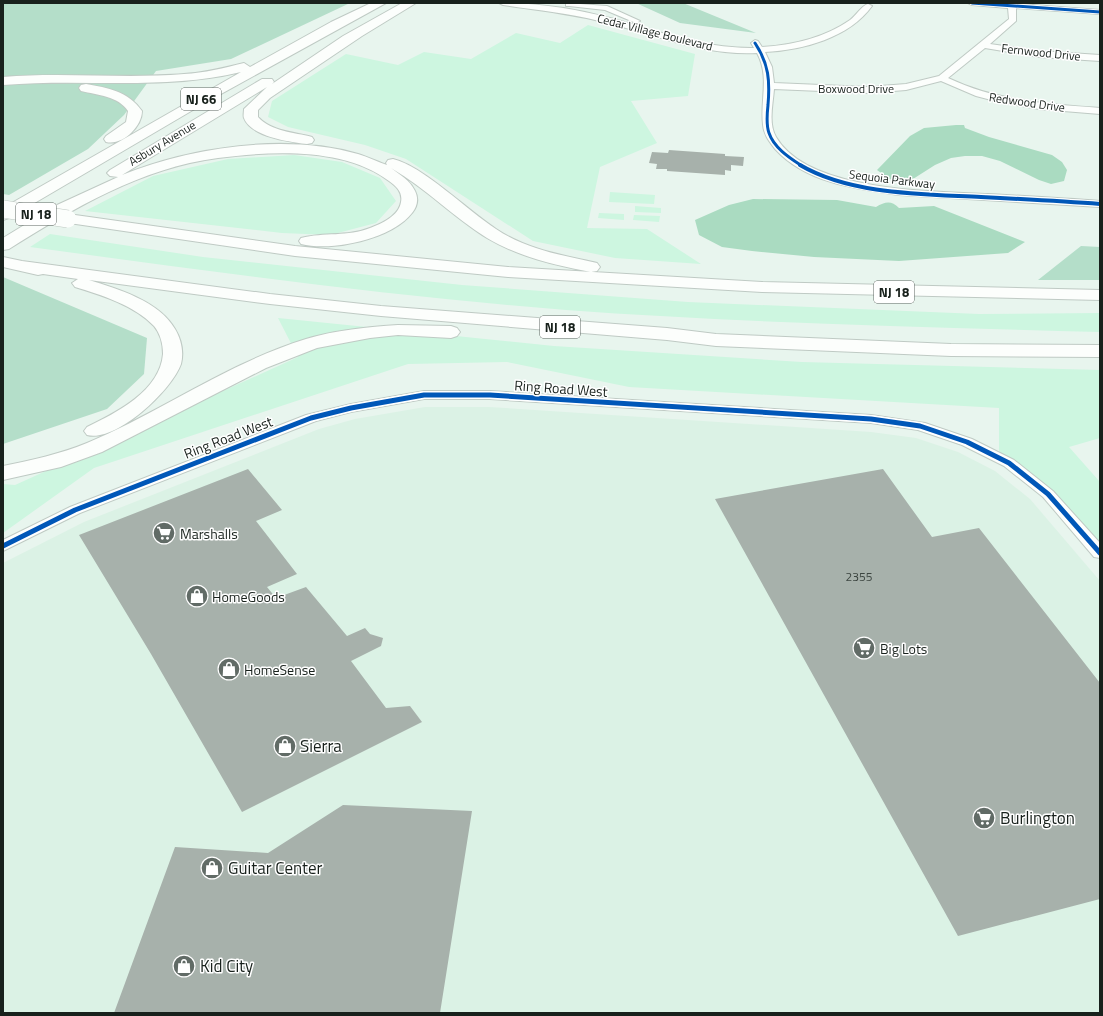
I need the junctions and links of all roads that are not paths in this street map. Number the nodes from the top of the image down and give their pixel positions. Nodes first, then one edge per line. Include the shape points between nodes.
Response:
1 (380, 3) edge
2 (410, 3) edge
3 (503, 3) edge
4 (546, 3) edge
5 (972, 3) edge
6 (872, 4) edge
7 (1012, 6) junction
8 (1100, 12) edge
9 (359, 32) junction
10 (983, 45) junction
11 (757, 46) junction
12 (295, 47) junction
13 (1100, 58) edge
14 (942, 78) junction
15 (3, 81) edge
16 (769, 86) junction
17 (3, 87) edge
18 (1100, 111) edge
19 (24, 202) junction
20 (1100, 204) edge
21 (3, 209) edge
22 (65, 213) junction
23 (3, 215) edge
24 (88, 221) junction
25 (3, 245) edge
26 (14, 264) edge
27 (689, 283) junction
28 (1100, 295) edge
29 (716, 340) junction
30 (1100, 351) edge
31 (3, 458) edge
32 (3, 473) edge
33 (3, 546) edge
34 (1100, 553) edge

1 - 12 highway, Asbury Avenue / NJ 66
2 - 9 highway, Asbury Avenue / NJ 66
3 - 11 street, Cedar Village Boulevard via 598,18 690,44 722,49
4 - 11 street, Cedar Village Boulevard via 608,8 644,24 692,37
5 - 7 street
6 - 11 street, Cedar Village Boulevard via 852,22 816,41 778,48
7 - 8 street
7 - 10 street via 1013,19
9 - 22 highway, Asbury Avenue / NJ 66 via 210,114 104,179
9 - 27 highway via 257,101 250,113 254,121 280,134 350,149 390,162 410,173 491,234 523,250 570,263
10 - 13 street, Fernwood Drive via 1039,54
10 - 14 street
11 - 16 street, Sequoia Parkway via 766,62
12 - 15 highway via 232,70 198,77 162,80 44,78
12 - 19 highway, Asbury Avenue / NJ 66
14 - 16 street, Boxwood Drive via 906,87 868,90
14 - 18 street, Redwood Drive via 986,97 1041,106
16 - 20 street, Sequoia Parkway via 768,128 771,139 798,164 842,183 914,193
17 - 19 highway via 53,85 88,88 121,98 135,111 134,119 125,130 54,178
19 - 23 highway, Asbury Avenue / NJ 66
21 - 22 highway, NJ 18, bridge
22 - 24 highway, NJ 18
22 - 24 highway via 128,178 164,165 199,156 263,149 321,152 359,160 397,178 407,189 410,199 404,213 389,225 365,235 338,240 300,240
22 - 25 highway, Asbury Avenue / NJ 66
24 - 27 highway, NJ 18 via 230,243 416,264 626,281
26 - 29 highway, NJ 18 via 270,299
26 - 31 highway via 115,295 149,314 166,330 172,345 173,360 154,392 110,424 65,443
27 - 28 highway, NJ 18 via 918,293
29 - 30 highway, NJ 18 via 943,349
29 - 32 highway via 668,342 421,330 350,334 292,350 95,447 54,462
33 - 34 street, Ring Road West via 75,510 311,418 424,395 490,395 871,419 920,426 967,442 1009,463 1048,494

